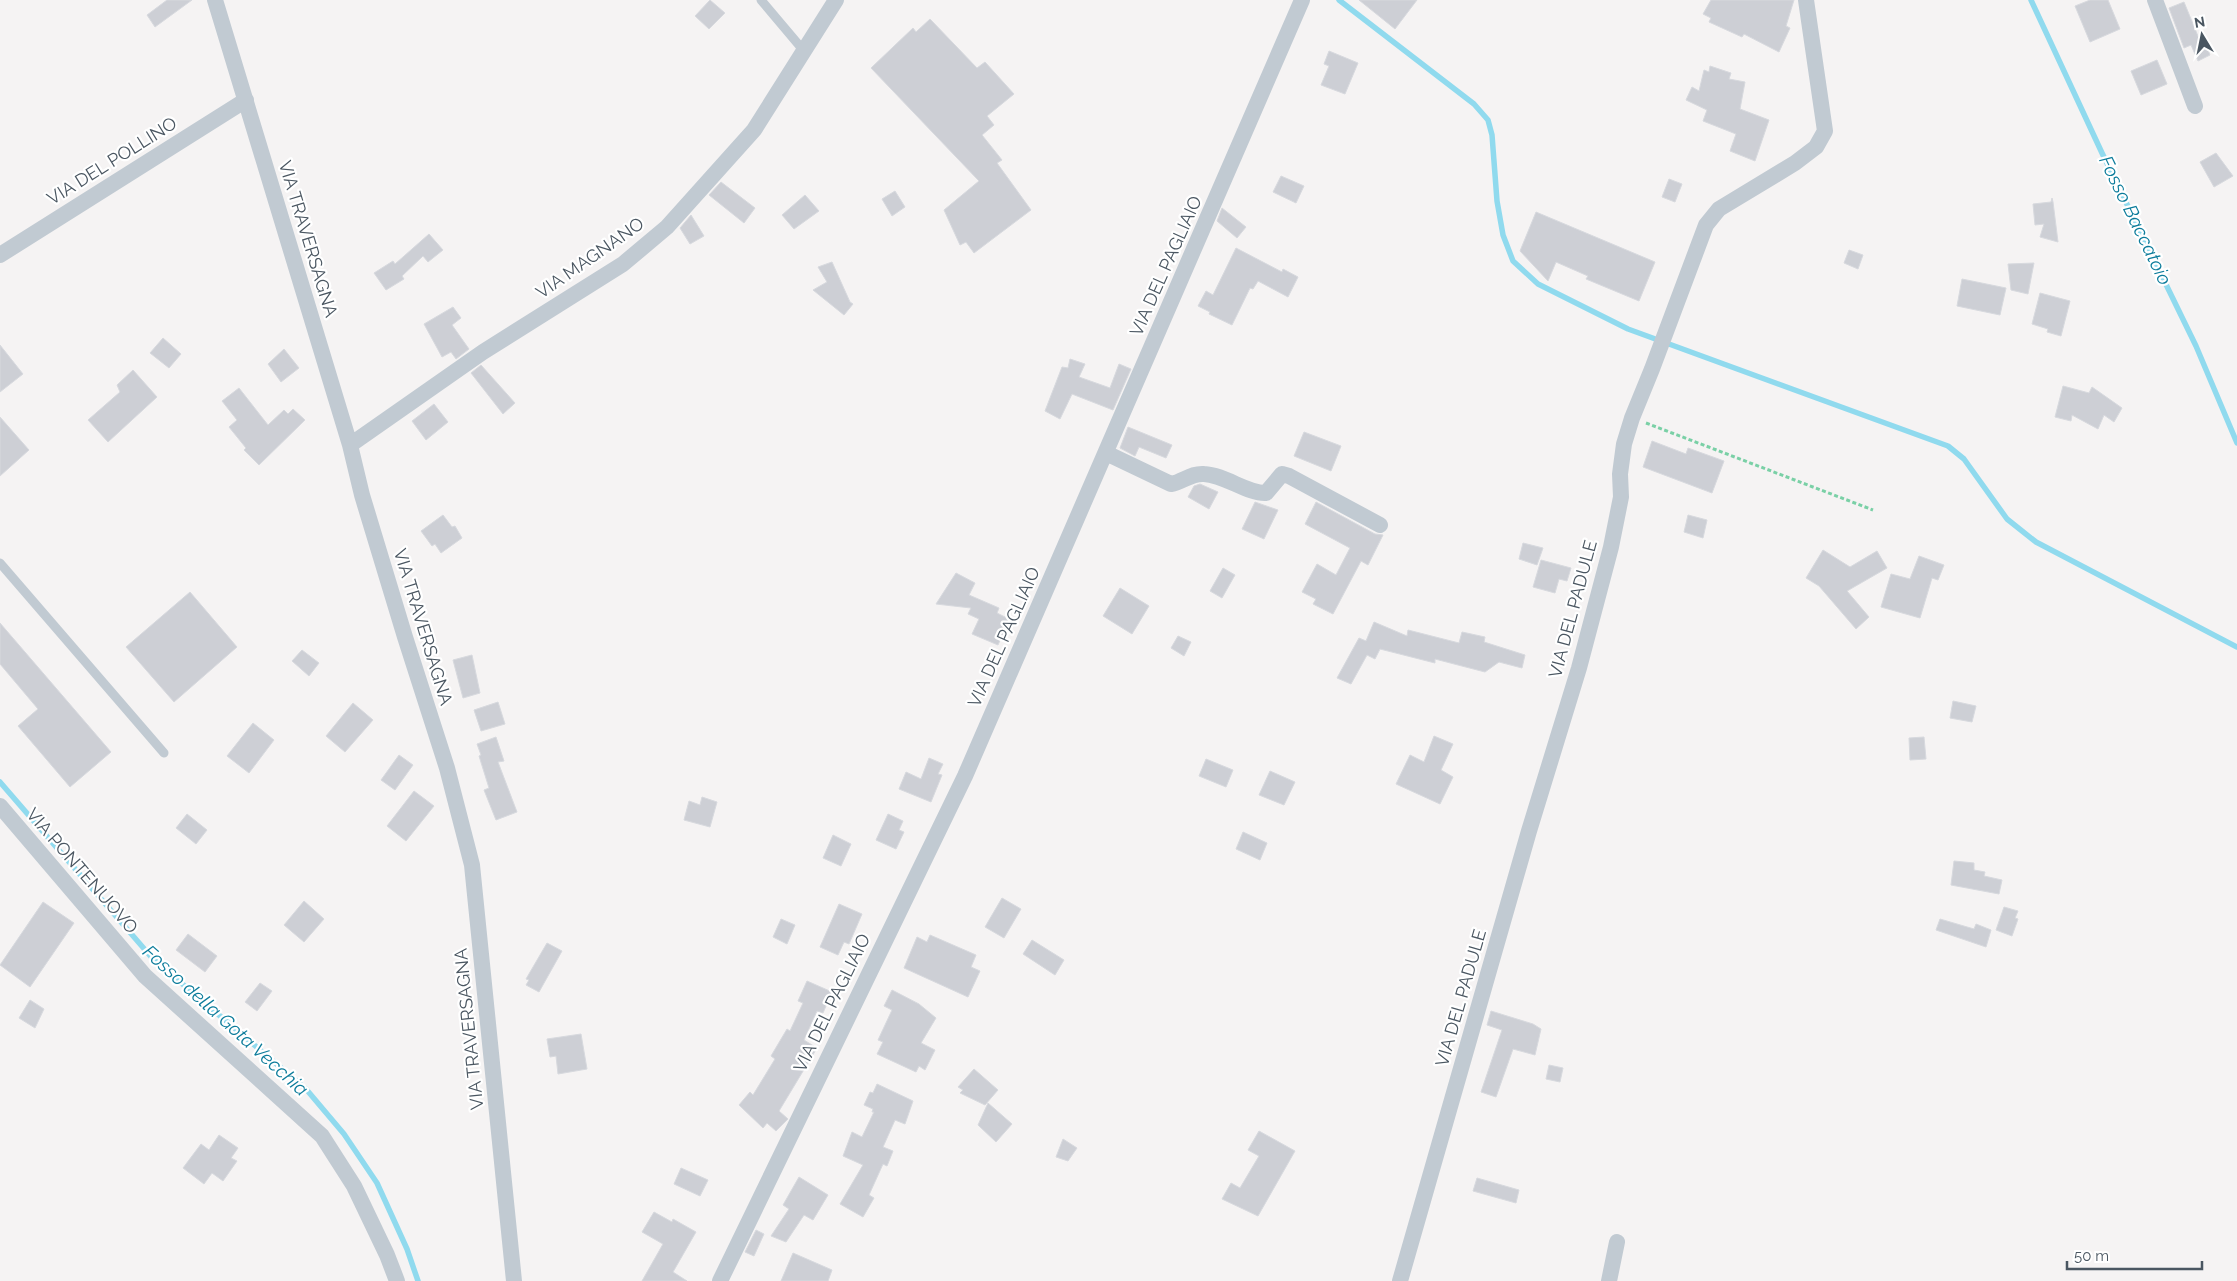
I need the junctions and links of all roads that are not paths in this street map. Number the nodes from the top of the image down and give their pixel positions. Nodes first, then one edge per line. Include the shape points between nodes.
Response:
1 (215, 0) edge
2 (761, 0) edge
3 (836, 0) edge
4 (1302, 0) edge
5 (1806, 0) edge
6 (2154, 0) edge
7 (804, 51) junction
8 (246, 100) junction
9 (2195, 106) dead end
10 (0, 255) edge
11 (350, 446) junction
12 (1106, 453) junction
13 (1380, 525) dead end
14 (0, 563) edge
15 (164, 753) dead end
16 (0, 806) edge
17 (1618, 1242) dead end
18 (398, 1281) edge
19 (514, 1281) edge
20 (720, 1281) edge
21 (1400, 1281) edge
22 (1609, 1281) edge

1 - 8 street, VIA TRAVERSAGNA
2 - 7 lane
3 - 7 street, VIA MAGNANO
4 - 12 street, VIA DEL PAGLIAIO
5 - 21 street, VIA DEL PADULE via 1825,130 1816,147 1796,163 1719,209 1706,225 1632,418 1624,444 1620,497 1611,547 1584,650
6 - 9 street
7 - 11 street, VIA MAGNANO via 754,130 667,227 623,264 483,352
8 - 10 street, VIA DEL POLLINO
8 - 11 street, VIA TRAVERSAGNA
11 - 19 street, VIA TRAVERSAGNA via 362,495 447,768 472,865
12 - 13 street via 1171,484 1192,475 1204,474 1266,493 1282,474 1290,476
12 - 20 street, VIA DEL PAGLIAIO via 965,776
14 - 15 lane
16 - 18 street, VIA PONTENUOVO via 146,976 322,1136 354,1186
17 - 22 street

